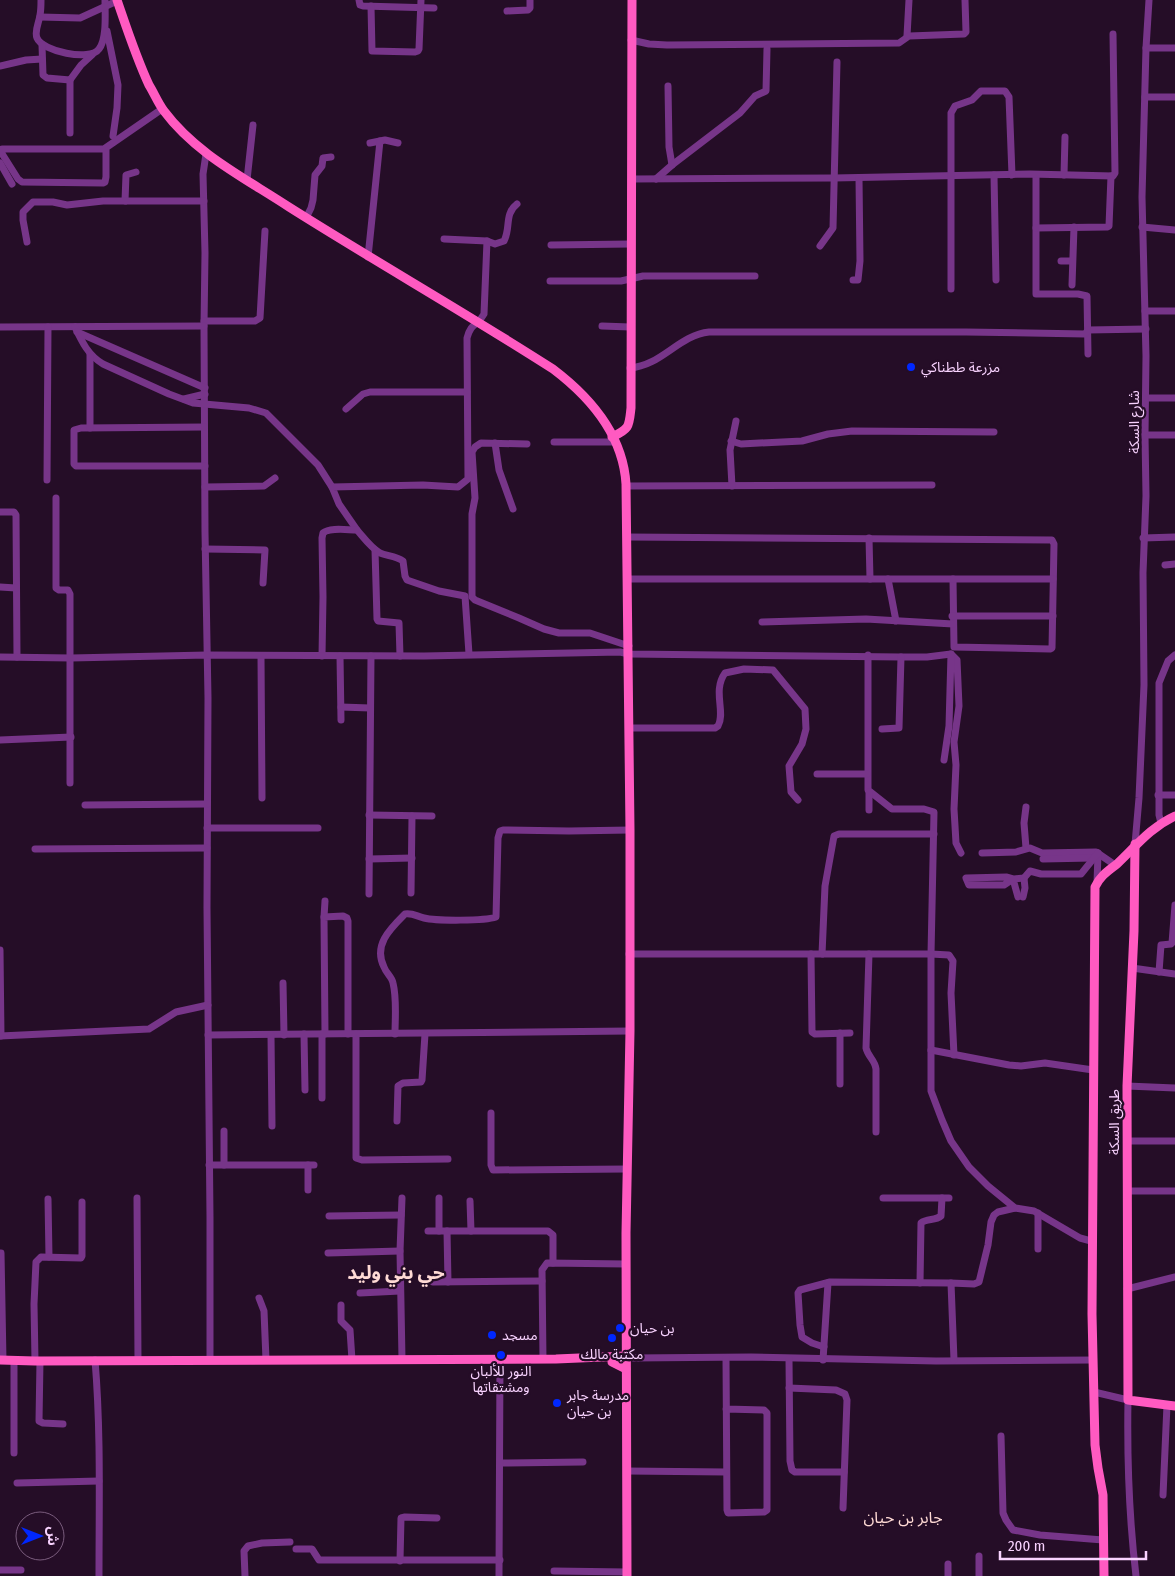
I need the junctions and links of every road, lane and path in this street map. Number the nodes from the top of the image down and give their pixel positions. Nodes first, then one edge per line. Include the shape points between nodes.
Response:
1 (41, 0) edge
2 (117, 0) edge
3 (360, 0) edge
4 (530, 0) edge
5 (632, 0) edge
6 (910, 0) edge
7 (965, 0) edge
8 (1149, 0) edge
9 (105, 3) edge
10 (421, 4) edge
11 (371, 6) junction
12 (434, 8) dead end
13 (507, 11) dead end
14 (40, 17) junction
15 (104, 21) junction
16 (1113, 34) dead end
17 (907, 36) junction
18 (631, 40) junction
19 (42, 45) junction
20 (1146, 48) junction
21 (1175, 48) edge
22 (767, 49) dead end
23 (93, 54) junction
24 (42, 59) junction
25 (837, 62) dead end
26 (0, 66) edge
27 (70, 80) junction
28 (668, 86) dead end
29 (1145, 97) junction
30 (1175, 97) edge
31 (162, 109) junction
32 (254, 125) dead end
33 (70, 133) dead end
34 (113, 136) dead end
35 (1065, 137) dead end
36 (380, 141) junction
37 (370, 142) dead end
38 (398, 142) dead end
39 (106, 148) junction
40 (206, 154) junction
41 (331, 157) dead end
42 (0, 163) edge
43 (672, 165) junction
44 (136, 172) dead end
45 (994, 175) junction
46 (1012, 175) junction
47 (1036, 175) junction
48 (1064, 175) junction
49 (950, 176) junction
50 (1111, 176) junction
51 (834, 178) junction
52 (859, 178) junction
53 (632, 179) junction
54 (656, 179) junction
55 (247, 180) junction
56 (12, 184) dead end
57 (126, 201) junction
58 (204, 201) junction
59 (518, 204) dead end
60 (306, 218) junction
61 (1074, 227) junction
62 (1142, 227) junction
63 (1036, 228) junction
64 (1175, 230) edge
65 (265, 231) dead end
66 (444, 239) dead end
67 (487, 241) junction
68 (27, 242) dead end
69 (631, 244) junction
70 (551, 245) dead end
71 (820, 246) dead end
72 (368, 257) junction
73 (1061, 261) dead end
74 (1072, 261) junction
75 (755, 276) dead end
76 (630, 279) junction
77 (852, 280) dead end
78 (996, 280) dead end
79 (550, 281) dead end
80 (1072, 285) dead end
81 (951, 289) dead end
82 (1145, 311) junction
83 (1175, 311) edge
84 (477, 322) junction
85 (204, 324) junction
86 (0, 326) edge
87 (602, 326) dead end
88 (630, 327) junction
89 (48, 328) junction
90 (76, 329) junction
91 (1088, 330) junction
92 (1143, 330) junction
93 (90, 354) junction
94 (1088, 354) dead end
95 (630, 368) junction
96 (205, 391) junction
97 (467, 392) junction
98 (1146, 398) junction
99 (1175, 398) edge
100 (183, 399) junction
101 (205, 405) junction
102 (346, 409) dead end
103 (630, 417) junction
104 (736, 421) dead end
105 (204, 427) junction
106 (90, 428) junction
107 (626, 430) junction
108 (994, 432) dead end
109 (1145, 434) junction
110 (1175, 435) edge
111 (612, 436) junction
112 (731, 441) junction
113 (554, 442) dead end
114 (495, 443) junction
115 (527, 444) dead end
116 (620, 455) junction
117 (205, 466) junction
118 (275, 478) dead end
119 (47, 480) dead end
120 (932, 485) dead end
121 (626, 486) junction
122 (732, 486) junction
123 (205, 487) junction
124 (332, 487) junction
125 (56, 498) dead end
126 (512, 509) dead end
127 (0, 512) edge
128 (357, 530) junction
129 (1175, 537) edge
130 (627, 538) junction
131 (869, 538) junction
132 (1143, 538) junction
133 (205, 549) junction
134 (375, 550) junction
135 (1175, 564) edge
136 (1165, 565) dead end
137 (627, 579) junction
138 (888, 579) junction
139 (870, 580) junction
140 (953, 580) junction
141 (1053, 580) junction
142 (263, 583) dead end
143 (0, 587) edge
144 (16, 588) junction
145 (1053, 616) junction
146 (952, 620) junction
147 (896, 621) junction
148 (762, 622) dead end
149 (629, 650) junction
150 (469, 654) junction
151 (1175, 654) edge
152 (207, 655) junction
153 (868, 655) junction
154 (261, 656) junction
155 (322, 656) junction
156 (340, 656) junction
157 (371, 656) junction
158 (400, 656) junction
159 (17, 657) junction
160 (901, 657) junction
161 (0, 658) edge
162 (71, 658) junction
163 (341, 707) junction
164 (370, 708) junction
165 (341, 720) dead end
166 (628, 728) junction
167 (882, 730) dead end
168 (952, 736) junction
169 (70, 737) junction
170 (0, 740) edge
171 (944, 760) dead end
172 (817, 774) dead end
173 (867, 774) junction
174 (70, 783) dead end
175 (869, 792) junction
176 (1158, 795) junction
177 (1175, 795) edge
178 (262, 798) dead end
179 (798, 800) dead end
180 (85, 804) dead end
181 (207, 804) junction
182 (1026, 807) dead end
183 (869, 810) dead end
184 (369, 815) junction
185 (412, 816) junction
186 (432, 816) dead end
187 (1175, 816) edge
188 (1161, 823) junction
189 (207, 828) junction
190 (318, 828) dead end
191 (630, 830) junction
192 (934, 834) junction
193 (1135, 844) junction
194 (207, 848) junction
195 (1026, 848) junction
196 (35, 849) dead end
197 (961, 853) dead end
198 (982, 853) dead end
199 (1095, 856) junction
200 (412, 858) junction
201 (369, 859) junction
202 (1044, 859) dead end
203 (1115, 865) junction
204 (1024, 878) junction
205 (1013, 879) junction
206 (980, 881) dead end
207 (1097, 884) junction
208 (412, 893) dead end
209 (369, 894) dead end
210 (325, 902) dead end
211 (1175, 905) edge
212 (324, 917) junction
213 (0, 950) edge
214 (629, 954) junction
215 (811, 954) junction
216 (822, 954) junction
217 (869, 954) junction
218 (931, 954) junction
219 (1132, 968) junction
220 (1159, 972) junction
221 (1175, 974) edge
222 (283, 984) dead end
223 (208, 1005) junction
224 (630, 1031) junction
225 (850, 1033) dead end
226 (304, 1034) junction
227 (323, 1034) junction
228 (348, 1034) junction
229 (356, 1034) junction
230 (395, 1034) junction
231 (426, 1034) junction
232 (840, 1034) junction
233 (208, 1035) junction
234 (270, 1035) junction
235 (284, 1035) junction
236 (0, 1036) edge
237 (931, 1050) junction
238 (954, 1055) junction
239 (1093, 1070) junction
240 (840, 1084) dead end
241 (1127, 1086) junction
242 (1175, 1088) edge
243 (304, 1090) dead end
244 (322, 1098) dead end
245 (491, 1112) dead end
246 (396, 1121) dead end
247 (272, 1126) dead end
248 (224, 1132) dead end
249 (876, 1132) dead end
250 (1127, 1141) junction
251 (1175, 1141) edge
252 (448, 1159) dead end
253 (209, 1165) junction
254 (224, 1165) junction
255 (627, 1169) junction
256 (308, 1190) dead end
257 (1128, 1191) junction
258 (1175, 1191) edge
259 (136, 1198) dead end
260 (402, 1198) dead end
261 (439, 1198) dead end
262 (883, 1198) dead end
263 (48, 1199) dead end
264 (470, 1201) dead end
265 (82, 1202) dead end
266 (1015, 1208) junction
267 (1038, 1213) junction
268 (401, 1215) junction
269 (330, 1216) dead end
270 (428, 1231) dead end
271 (443, 1231) junction
272 (471, 1231) junction
273 (1092, 1241) junction
274 (1038, 1249) dead end
275 (400, 1252) junction
276 (1, 1253) dead end
277 (328, 1253) dead end
278 (49, 1257) junction
279 (553, 1263) junction
280 (626, 1264) junction
281 (1175, 1277) edge
282 (542, 1281) junction
283 (432, 1282) dead end
284 (448, 1282) junction
285 (828, 1282) junction
286 (920, 1283) junction
287 (950, 1283) junction
288 (1127, 1289) junction
289 (400, 1291) junction
290 (360, 1293) dead end
291 (259, 1298) dead end
292 (341, 1305) dead end
293 (626, 1345) junction
294 (824, 1347) junction
295 (726, 1358) junction
296 (402, 1359) junction
297 (500, 1359) junction
298 (543, 1359) junction
299 (612, 1359) junction
300 (789, 1359) junction
301 (2, 1360) edge
302 (14, 1360) junction
303 (96, 1360) junction
304 (138, 1360) junction
305 (210, 1360) junction
306 (266, 1360) junction
307 (352, 1360) junction
308 (823, 1360) junction
309 (954, 1360) junction
310 (1093, 1360) junction
311 (38, 1361) junction
312 (628, 1361) junction
313 (790, 1388) junction
314 (1094, 1392) junction
315 (1128, 1400) junction
316 (1171, 1406) edge
317 (726, 1409) junction
318 (62, 1424) dead end
319 (1001, 1436) dead end
320 (14, 1453) dead end
321 (583, 1462) dead end
322 (501, 1463) junction
323 (627, 1471) junction
324 (726, 1472) junction
325 (844, 1472) junction
326 (99, 1481) junction
327 (17, 1483) dead end
328 (1162, 1495) dead end
329 (843, 1508) dead end
330 (437, 1518) dead end
331 (1103, 1540) junction
332 (290, 1542) dead end
333 (296, 1549) dead end
334 (979, 1556) dead end
335 (500, 1560) junction
336 (400, 1561) junction
337 (948, 1564) dead end
338 (0, 1570) edge
339 (21, 1570) dead end
340 (554, 1571) dead end
341 (627, 1574) edge
342 (99, 1576) edge
343 (245, 1576) edge
344 (499, 1576) edge
345 (948, 1576) edge
346 (979, 1576) edge
347 (1104, 1576) edge
348 (1136, 1576) edge

1 - 14 street
2 - 9 street
2 - 31 main road via 138,63
3 - 11 street via 360,5
4 - 13 street via 528,10
5 - 18 main road
6 - 17 street
7 - 17 street via 964,34
8 - 20 street, شارع السكة
9 - 14 street via 80,18
9 - 15 street
10 - 11 street
10 - 11 street via 418,51 371,50
10 - 12 street
14 - 19 street via 36,37
15 - 23 street via 104,39 101,48
15 - 34 street via 118,85
16 - 50 street via 1115,173
17 - 18 street via 899,43 811,45 667,45
18 - 53 main road
19 - 23 street via 71,54
19 - 24 street
20 - 21 street
20 - 29 street, شارع السكة
22 - 43 street via 766,91 755,96 740,113
23 - 27 street
24 - 26 street
24 - 27 street via 44,76
25 - 51 street
27 - 33 street
28 - 43 street
29 - 30 street
29 - 62 street, شارع السكة
31 - 39 street
31 - 40 main road
32 - 55 street
35 - 48 street
36 - 37 street
36 - 38 street
36 - 72 street
39 - 39 street via 2,149 1,152 22,182 103,183 106,180
40 - 55 main road
40 - 58 street
41 - 60 street via 323,158 316,173 314,200
42 - 56 street
43 - 54 street
44 - 57 street via 126,175
45 - 46 street
45 - 49 street
45 - 78 street
46 - 47 street
46 - 49 street via 1009,97 1002,90 981,91 972,100 955,106 950,119
47 - 48 street
47 - 63 street
48 - 50 street
49 - 52 street
49 - 81 street
50 - 61 street via 1109,226
51 - 52 street
51 - 54 street
51 - 71 street via 833,228
52 - 77 street via 860,262 858,280
53 - 54 street
53 - 69 main road
55 - 60 main road
57 - 58 street
57 - 68 street via 67,205 33,202 23,212
58 - 85 street
59 - 67 street via 509,214 504,241 494,244
60 - 72 main road
61 - 63 street
61 - 74 street
62 - 64 street
62 - 82 street, شارع السكة
63 - 91 street via 1036,294 1087,296
65 - 85 street via 260,318
66 - 67 street
67 - 84 street via 484,314
69 - 70 street
69 - 76 main road
72 - 84 main road
73 - 74 street
74 - 80 street
75 - 76 street via 643,276
76 - 79 street
76 - 88 main road
82 - 83 street
82 - 92 street, شارع السكة
84 - 97 street via 469,329 467,338
84 - 111 main road via 553,369 578,389 594,406
85 - 90 street
85 - 96 street
86 - 89 street
87 - 88 street
88 - 95 main road
89 - 90 street
89 - 119 street
90 - 93 street
90 - 96 street
91 - 92 street
91 - 94 street
91 - 95 street via 1085,334 709,332 692,337 647,364
92 - 98 street, شارع السكة
93 - 100 street via 103,364
93 - 106 street
95 - 103 main road
96 - 100 street
96 - 101 street
97 - 102 street via 370,392
97 - 124 street via 468,478 460,486
98 - 99 street
98 - 109 street, شارع السكة
100 - 101 street
101 - 105 street
101 - 124 street via 249,408 266,413 318,465
103 - 107 main road
103 - 111 main road
104 - 112 street
105 - 106 street
105 - 117 street
106 - 117 street via 74,430 76,466
107 - 111 main road
107 - 116 main road
108 - 112 street via 852,431 802,441 741,444
109 - 110 street
109 - 132 street, شارع السكة
111 - 113 street
111 - 116 main road
112 - 122 street
114 - 115 street
114 - 126 street via 498,470
114 - 149 street via 481,443 472,452 475,498 472,514 472,597 544,630 590,632
116 - 121 main road
117 - 123 street
118 - 123 street via 264,486
120 - 122 street
121 - 122 street
121 - 130 main road
123 - 133 street
124 - 128 street
125 - 162 street via 56,588 68,590 70,594
127 - 144 street via 14,512 16,515
128 - 134 street
128 - 155 street via 326,530 323,533
129 - 132 street
130 - 131 street
130 - 137 main road
131 - 139 street
131 - 141 street via 1052,540
132 - 193 street, شارع السكة via 1144,685
133 - 142 street via 265,550
133 - 152 street
134 - 150 street via 403,561 407,580 465,596
134 - 158 street via 377,619 400,623
135 - 136 street
137 - 139 street
137 - 149 main road
138 - 139 street
138 - 140 street
138 - 147 street
140 - 141 street
140 - 146 street
141 - 145 street
143 - 144 street
144 - 159 street
145 - 146 street
145 - 146 street via 1053,647 1050,650 955,648
146 - 147 street
147 - 148 street
149 - 150 street
149 - 153 street
149 - 166 main road
150 - 158 street
151 - 176 street via 1168,661 1159,683
152 - 154 street
152 - 162 street
152 - 181 street
153 - 160 street
153 - 173 street
154 - 155 street
154 - 178 street
155 - 156 street
156 - 157 street
156 - 163 street
157 - 158 street
157 - 164 street
159 - 161 street
159 - 162 street
160 - 167 street via 899,728
160 - 168 street via 951,654 957,660 954,699 959,706
162 - 169 street
163 - 164 street
163 - 165 street
164 - 184 street
166 - 179 street via 715,728 720,721 719,688 725,673 744,668 773,670 805,709 806,729 802,744 789,766 791,792
166 - 191 main road
168 - 171 street
168 - 197 street via 955,834
169 - 170 street
169 - 174 street
172 - 173 street
173 - 175 street
175 - 183 street
175 - 192 street via 892,809 934,812
176 - 177 street
176 - 188 street
180 - 181 street
181 - 189 street
182 - 195 street
184 - 185 street
184 - 201 street
185 - 186 street
185 - 200 street
187 - 188 main road
188 - 193 main road
189 - 190 street
189 - 194 street
191 - 214 main road
191 - 230 street via 500,831 496,917 452,920 405,914 382,940 382,965 394,989
192 - 216 street via 834,836 826,886
192 - 218 street
193 - 203 main road
193 - 219 main road, طريق السكة
194 - 196 street
194 - 223 street
195 - 198 street via 1016,852
195 - 199 street via 1042,853 1096,852
199 - 202 street
199 - 203 street
199 - 204 street via 1081,874 1030,871
199 - 207 street
200 - 201 street
200 - 208 street
201 - 209 street
203 - 207 main road
204 - 205 street
204 - 205 street via 1025,888 1021,897
205 - 206 street
207 - 239 main road
210 - 212 street
211 - 220 street via 1172,944 1161,945
212 - 227 street
212 - 228 street via 345,916 348,921
213 - 236 street
214 - 215 street
214 - 224 main road
215 - 216 street
215 - 232 street via 812,1032
216 - 217 street
217 - 218 street
217 - 249 street via 866,1048 876,1069
218 - 237 street
218 - 238 street via 946,954 953,962
219 - 220 street
219 - 241 main road, طريق السكة
220 - 221 street
222 - 235 street
223 - 233 street
223 - 236 street via 176,1012 149,1029
224 - 231 street
224 - 255 main road
225 - 232 street
226 - 227 street
226 - 235 street
226 - 243 street
227 - 228 street
227 - 244 street
228 - 229 street
229 - 230 street
229 - 252 street via 356,1158
230 - 231 street
231 - 246 street via 423,1078 421,1082 398,1086
232 - 240 street
233 - 234 street
233 - 253 street
234 - 235 street
234 - 247 street
237 - 238 street
237 - 266 street via 932,1090 951,1141 969,1167
238 - 239 street via 1009,1065 1046,1062
239 - 273 main road
241 - 242 street
241 - 250 main road, طريق السكة
245 - 255 street via 493,1170
248 - 254 street
250 - 251 street
250 - 257 main road, طريق السكة
253 - 254 street
253 - 305 street
254 - 256 street via 311,1165
255 - 280 main road
257 - 258 street
257 - 288 main road, طريق السكة
259 - 304 street
260 - 268 street
261 - 271 street
262 - 286 street via 945,1198 941,1216 921,1223
263 - 278 street
264 - 272 street
265 - 278 street via 81,1258
266 - 267 street
266 - 287 street via 994,1215 979,1282
267 - 273 street via 1070,1233
267 - 274 street
268 - 269 street
268 - 275 street
270 - 271 street
271 - 272 street
271 - 284 street
272 - 279 street via 548,1231 553,1235
273 - 310 main road
275 - 277 street
275 - 289 street
276 - 301 street
278 - 311 street via 38,1259 35,1269
279 - 280 street
279 - 282 street via 547,1263 542,1270
280 - 293 main road
281 - 288 street
282 - 284 street
282 - 298 street
283 - 284 street
285 - 286 street
285 - 294 street
285 - 294 street via 807,1287 798,1293 802,1337
286 - 287 street
287 - 309 street
288 - 315 main road, طريق السكة
289 - 290 street
289 - 296 street
291 - 306 street via 264,1311
292 - 307 street via 341,1321 350,1330
293 - 299 main road
293 - 312 main road
294 - 308 street
295 - 300 street
295 - 312 street
295 - 317 street
296 - 297 main road
296 - 307 main road
297 - 298 main road
297 - 322 street
298 - 299 main road
299 - 312 main road
300 - 308 street
300 - 313 street
301 - 302 main road
302 - 311 main road
302 - 320 street
303 - 304 main road
303 - 311 main road
303 - 326 street
304 - 305 main road
305 - 306 main road
306 - 307 main road
308 - 309 street
309 - 310 street
310 - 314 main road
311 - 318 street via 39,1421
312 - 323 main road
313 - 325 street via 836,1390 845,1394
313 - 325 street via 792,1470
314 - 315 street
314 - 331 main road via 1095,1446 1104,1495
315 - 316 main road
315 - 348 street via 1129,1514
316 - 328 street
317 - 324 street
317 - 324 street via 764,1410 767,1413 766,1512 728,1513
319 - 331 street via 1004,1513 1013,1530
321 - 322 street
322 - 335 street
323 - 324 street
323 - 341 main road
325 - 329 street
326 - 327 street
326 - 342 street
330 - 336 street via 401,1518
331 - 347 main road
332 - 343 street via 248,1546 244,1551
333 - 336 street via 312,1549 319,1560
334 - 346 street
335 - 336 street
335 - 344 street
337 - 345 street
338 - 339 street
340 - 341 street

